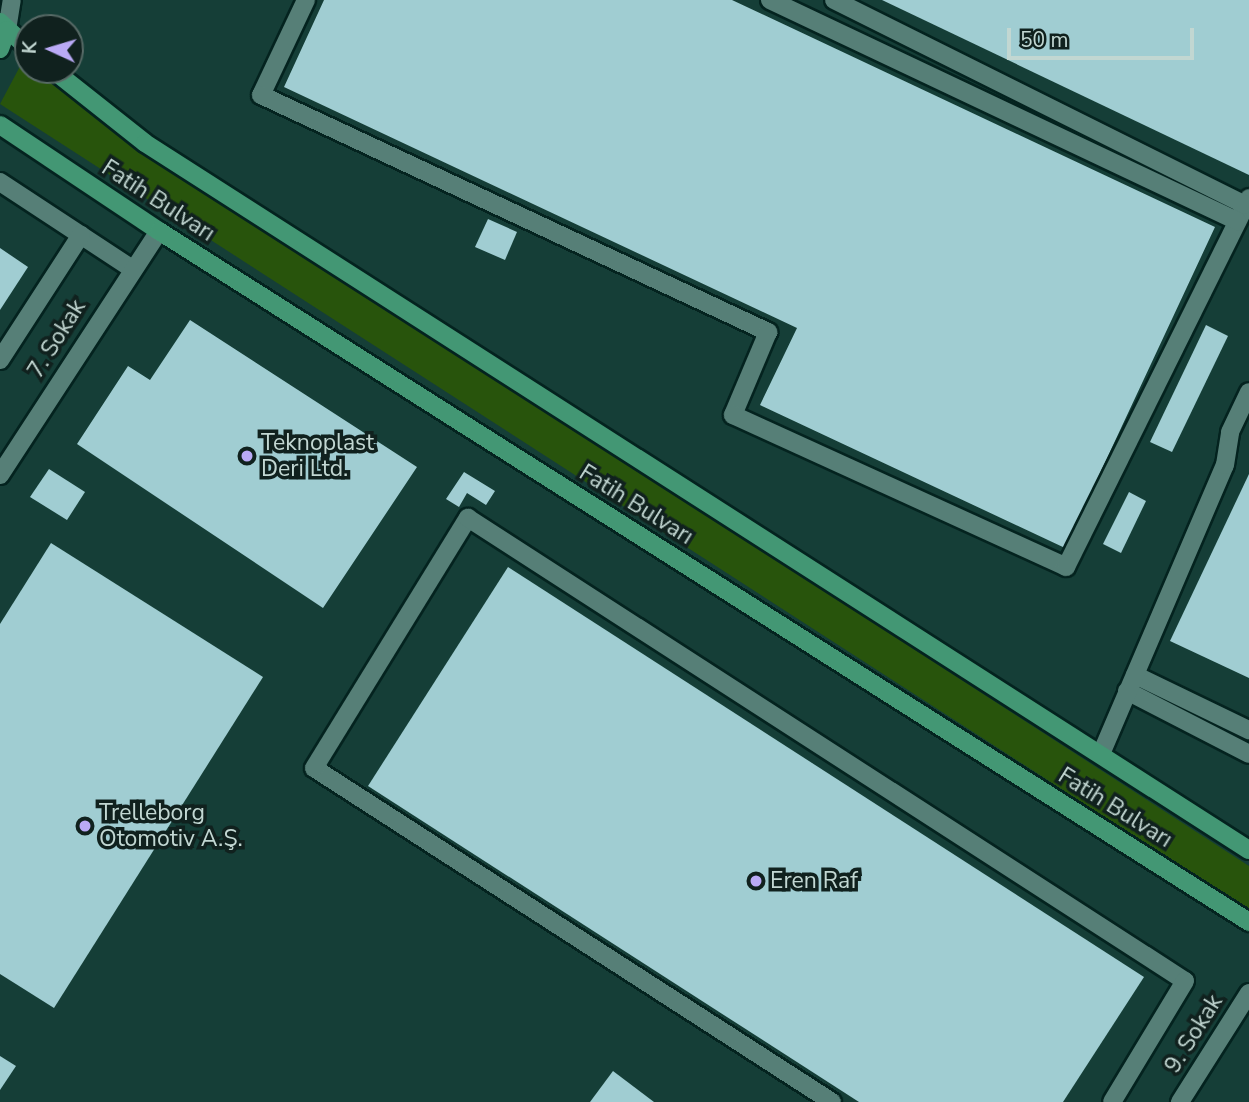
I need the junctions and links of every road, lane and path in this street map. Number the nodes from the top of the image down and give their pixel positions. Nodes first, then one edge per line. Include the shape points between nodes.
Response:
1 (12, 0) edge
2 (306, 0) edge
3 (770, 0) edge
4 (834, 0) edge
5 (4, 26) edge
6 (0, 49) edge
7 (71, 84) edge
8 (0, 125) edge
9 (0, 182) edge
10 (1244, 208) edge
11 (159, 232) junction
12 (80, 235) junction
13 (131, 268) junction
14 (0, 360) edge
15 (1249, 393) edge
16 (0, 475) edge
17 (1131, 683) junction
18 (1249, 730) edge
19 (1101, 754) junction
20 (1249, 754) edge
21 (1249, 850) edge
22 (1249, 922) edge
23 (1249, 993) edge
24 (832, 1102) edge
25 (1112, 1102) edge
26 (1180, 1102) edge

1 - 5 street
2 - 10 street via 261,95 768,332 733,415 1066,567
3 - 10 street
4 - 10 street
5 - 6 main road
7 - 19 main road, Fatih Bulvarı via 145,143
8 - 11 main road, Fatih Bulvarı
9 - 12 street
11 - 13 street, 7. Sokak
11 - 22 main road, Fatih Bulvarı
12 - 13 street
12 - 14 street
13 - 16 street, 7. Sokak
15 - 17 street via 1230,432 1225,465
17 - 18 street
17 - 19 street
17 - 20 street
19 - 21 main road, Fatih Bulvarı
23 - 26 street, 9. Sokak
24 - 25 street via 314,768 468,518 1185,981

